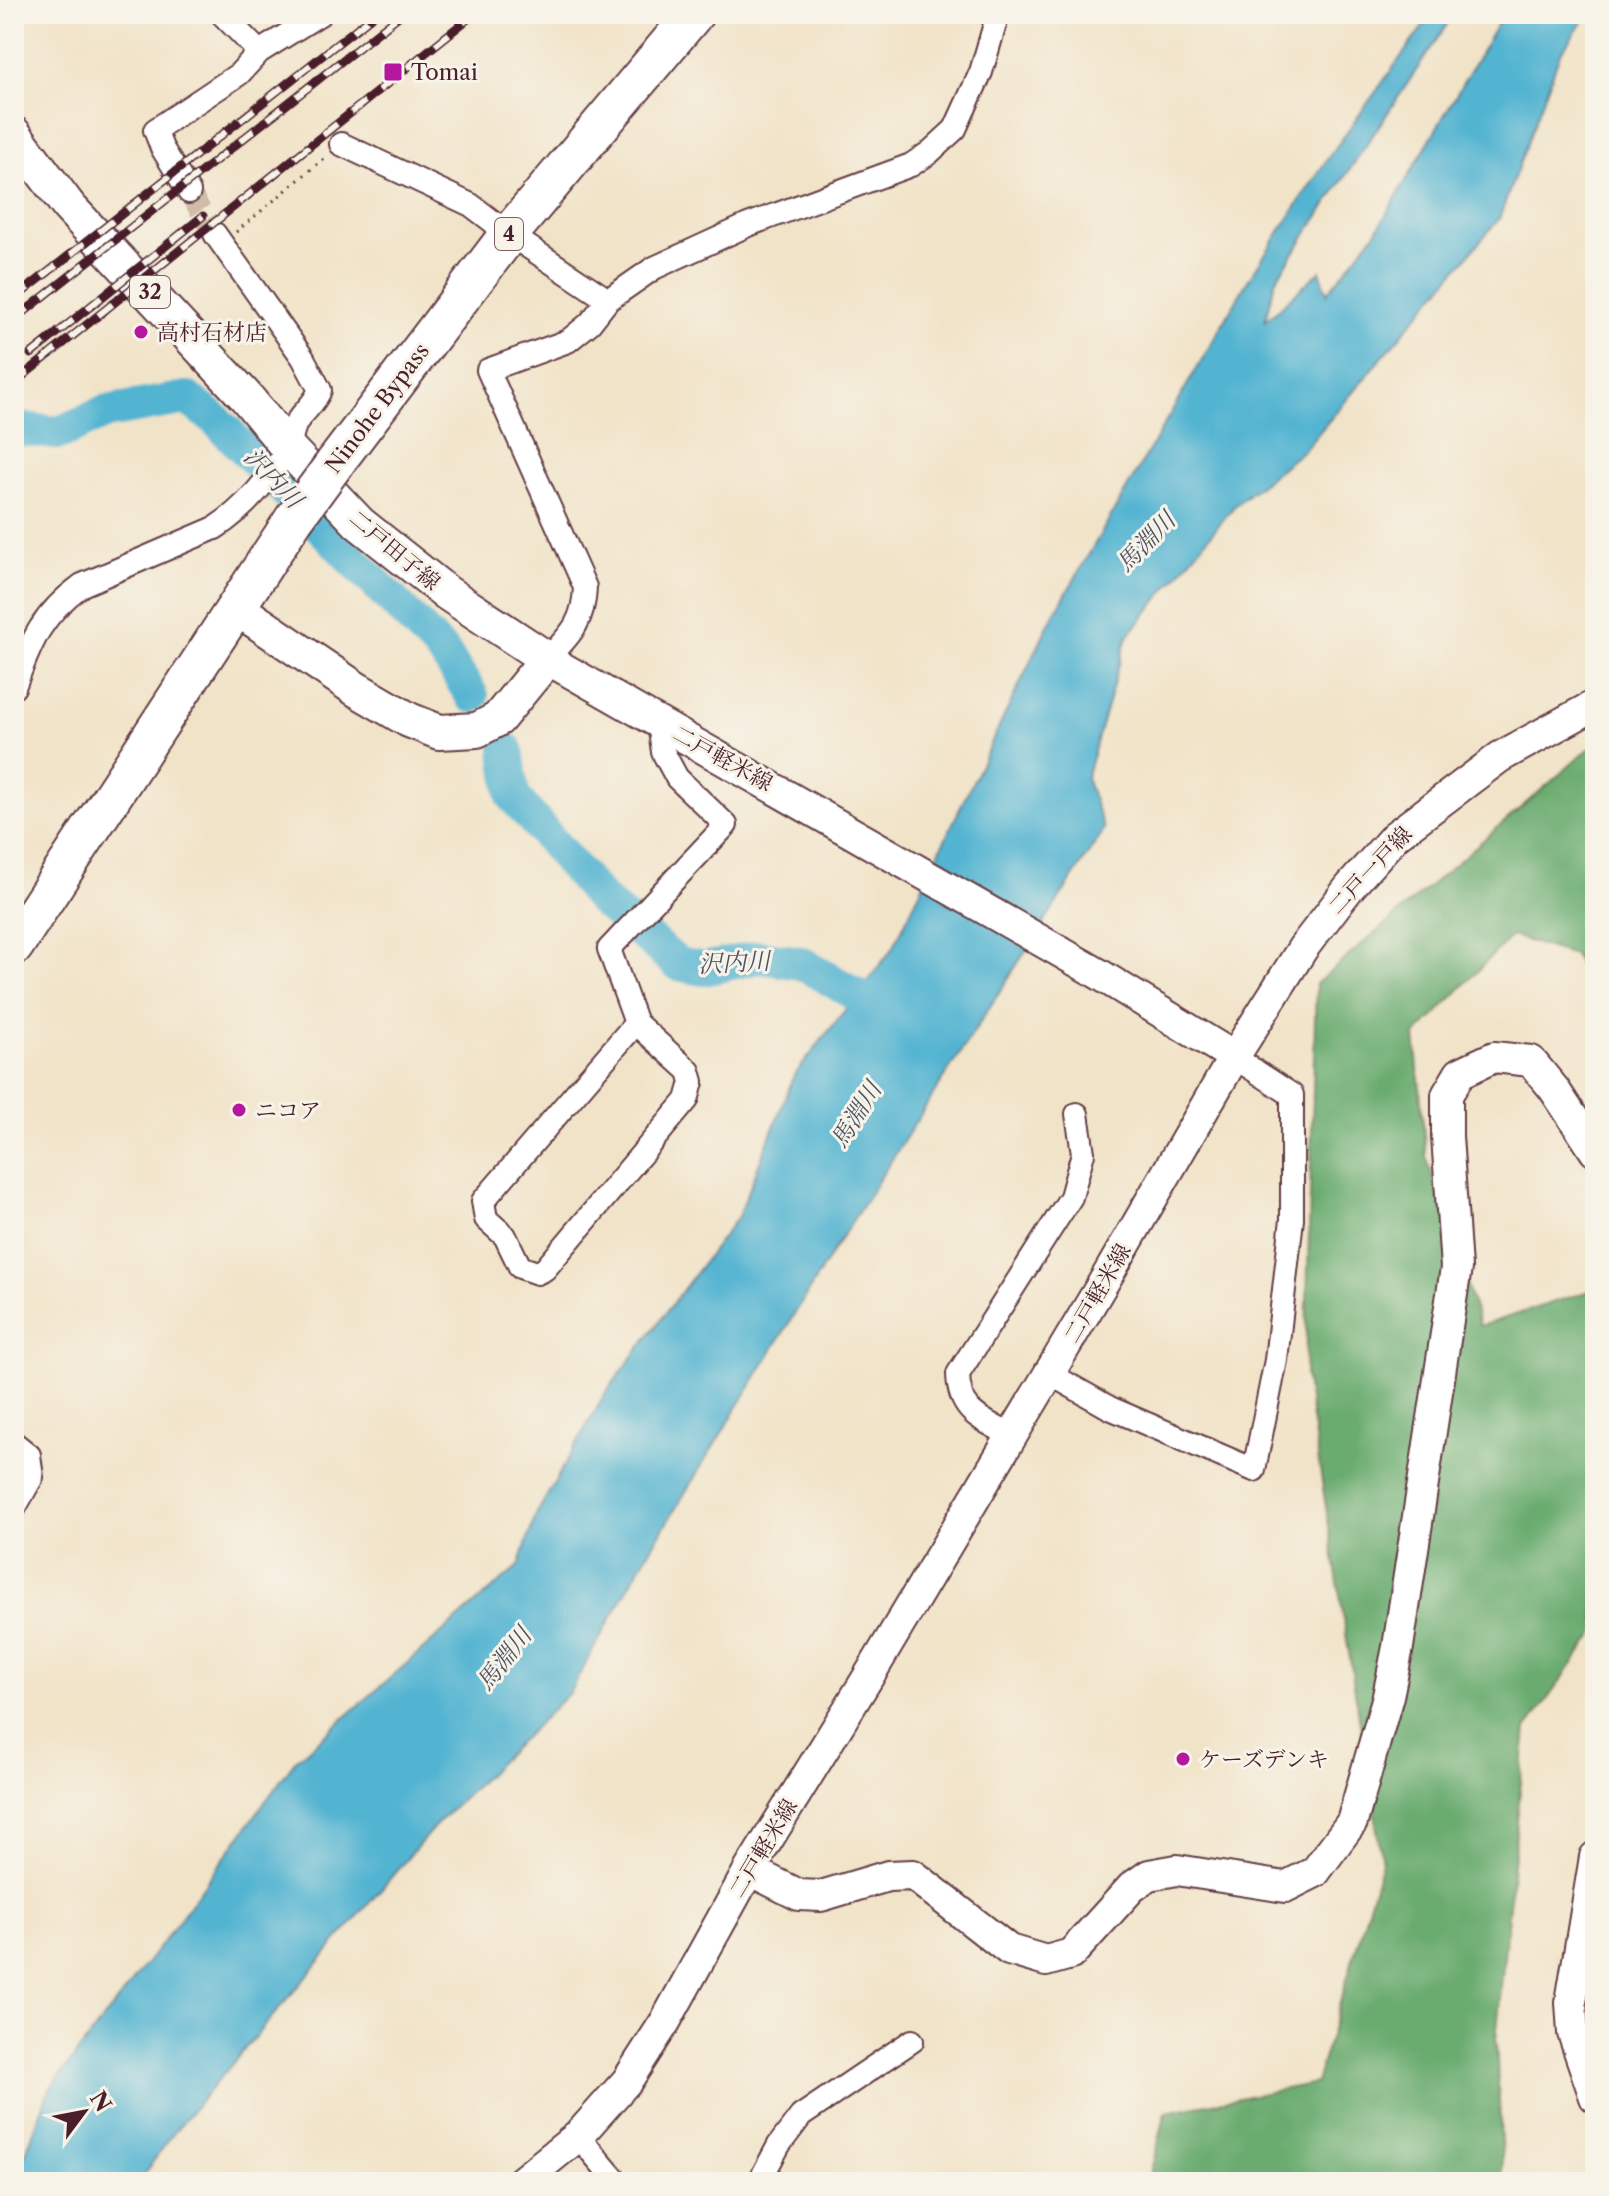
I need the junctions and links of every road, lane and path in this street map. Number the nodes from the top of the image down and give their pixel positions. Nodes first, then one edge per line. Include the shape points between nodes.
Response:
1 (222, 14) edge
2 (320, 14) edge
3 (694, 14) edge
4 (998, 14) edge
5 (259, 52) junction
6 (14, 134) edge
7 (341, 144) joint
8 (189, 192) tunnel mouth
9 (509, 234) junction
10 (219, 239) joint
11 (608, 300) junction
12 (288, 448) junction
13 (235, 607) junction
14 (547, 659) junction
15 (14, 687) edge
16 (1595, 705) edge
17 (659, 723) junction
18 (14, 946) edge
19 (636, 1023) junction
20 (1234, 1057) junction
21 (1077, 1114) dead end
22 (1595, 1151) edge
23 (1050, 1374) junction
24 (1012, 1436) junction
25 (14, 1443) edge
26 (14, 1509) edge
27 (1595, 1857) edge
28 (749, 1870) junction
29 (912, 2041) dead end
30 (1595, 2097) edge
31 (578, 2136) junction
32 (521, 2182) edge
33 (617, 2182) edge
34 (759, 2182) edge

1 - 5 street
2 - 5 street
3 - 9 highway, Ninohe Bypass / 4
4 - 11 street via 981,72 955,129 929,153 911,165 748,225 654,268
5 - 8 street via 239,74 155,130
6 - 12 main road, 二戸田子線 / 32 via 69,207
7 - 9 street via 471,205
7 - 10 path
9 - 11 street
9 - 13 highway, Ninohe Bypass / 4, bridge via 335,463
10 - 12 street via 320,390 296,422
11 - 14 street via 568,341 488,370 585,587 575,630
12 - 14 main road, 二戸田子線 / 32 via 359,523 447,593
12 - 15 street via 232,517 82,585 63,599 42,622
13 - 14 main road via 356,689 439,732 477,730 498,719
13 - 18 highway, Ninohe Bypass / 4
14 - 17 main road, 二戸軽米線
16 - 20 main road, 二戸一戸線 via 1500,757 1395,836 1303,948
17 - 19 street via 663,752 677,778 726,825 609,949
17 - 20 main road, 二戸軽米線
19 - 19 street via 483,1201 486,1219 505,1236 520,1267 537,1273 545,1269 687,1100 689,1071
20 - 23 main road, 二戸軽米線
20 - 23 street via 1292,1095 1292,1219 1276,1360 1254,1470 1110,1408
21 - 24 street via 1083,1153 1071,1197 958,1374 958,1390 970,1413
22 - 28 main road via 1531,1061 1494,1057 1460,1073 1447,1095 1456,1268 1398,1647 1352,1822 1315,1872 1285,1887 1177,1870 1149,1875 1071,1954 1046,1961 1009,1950 913,1875 888,1876 821,1896 799,1895
23 - 24 main road, 二戸軽米線
24 - 28 main road, 二戸軽米線
25 - 26 street via 29,1455 32,1477
27 - 30 main road via 1571,2002 1573,2033
28 - 31 main road, 二戸軽米線 via 665,2022 627,2081
29 - 34 street via 801,2116
31 - 32 main road, 二戸軽米線
31 - 33 street

